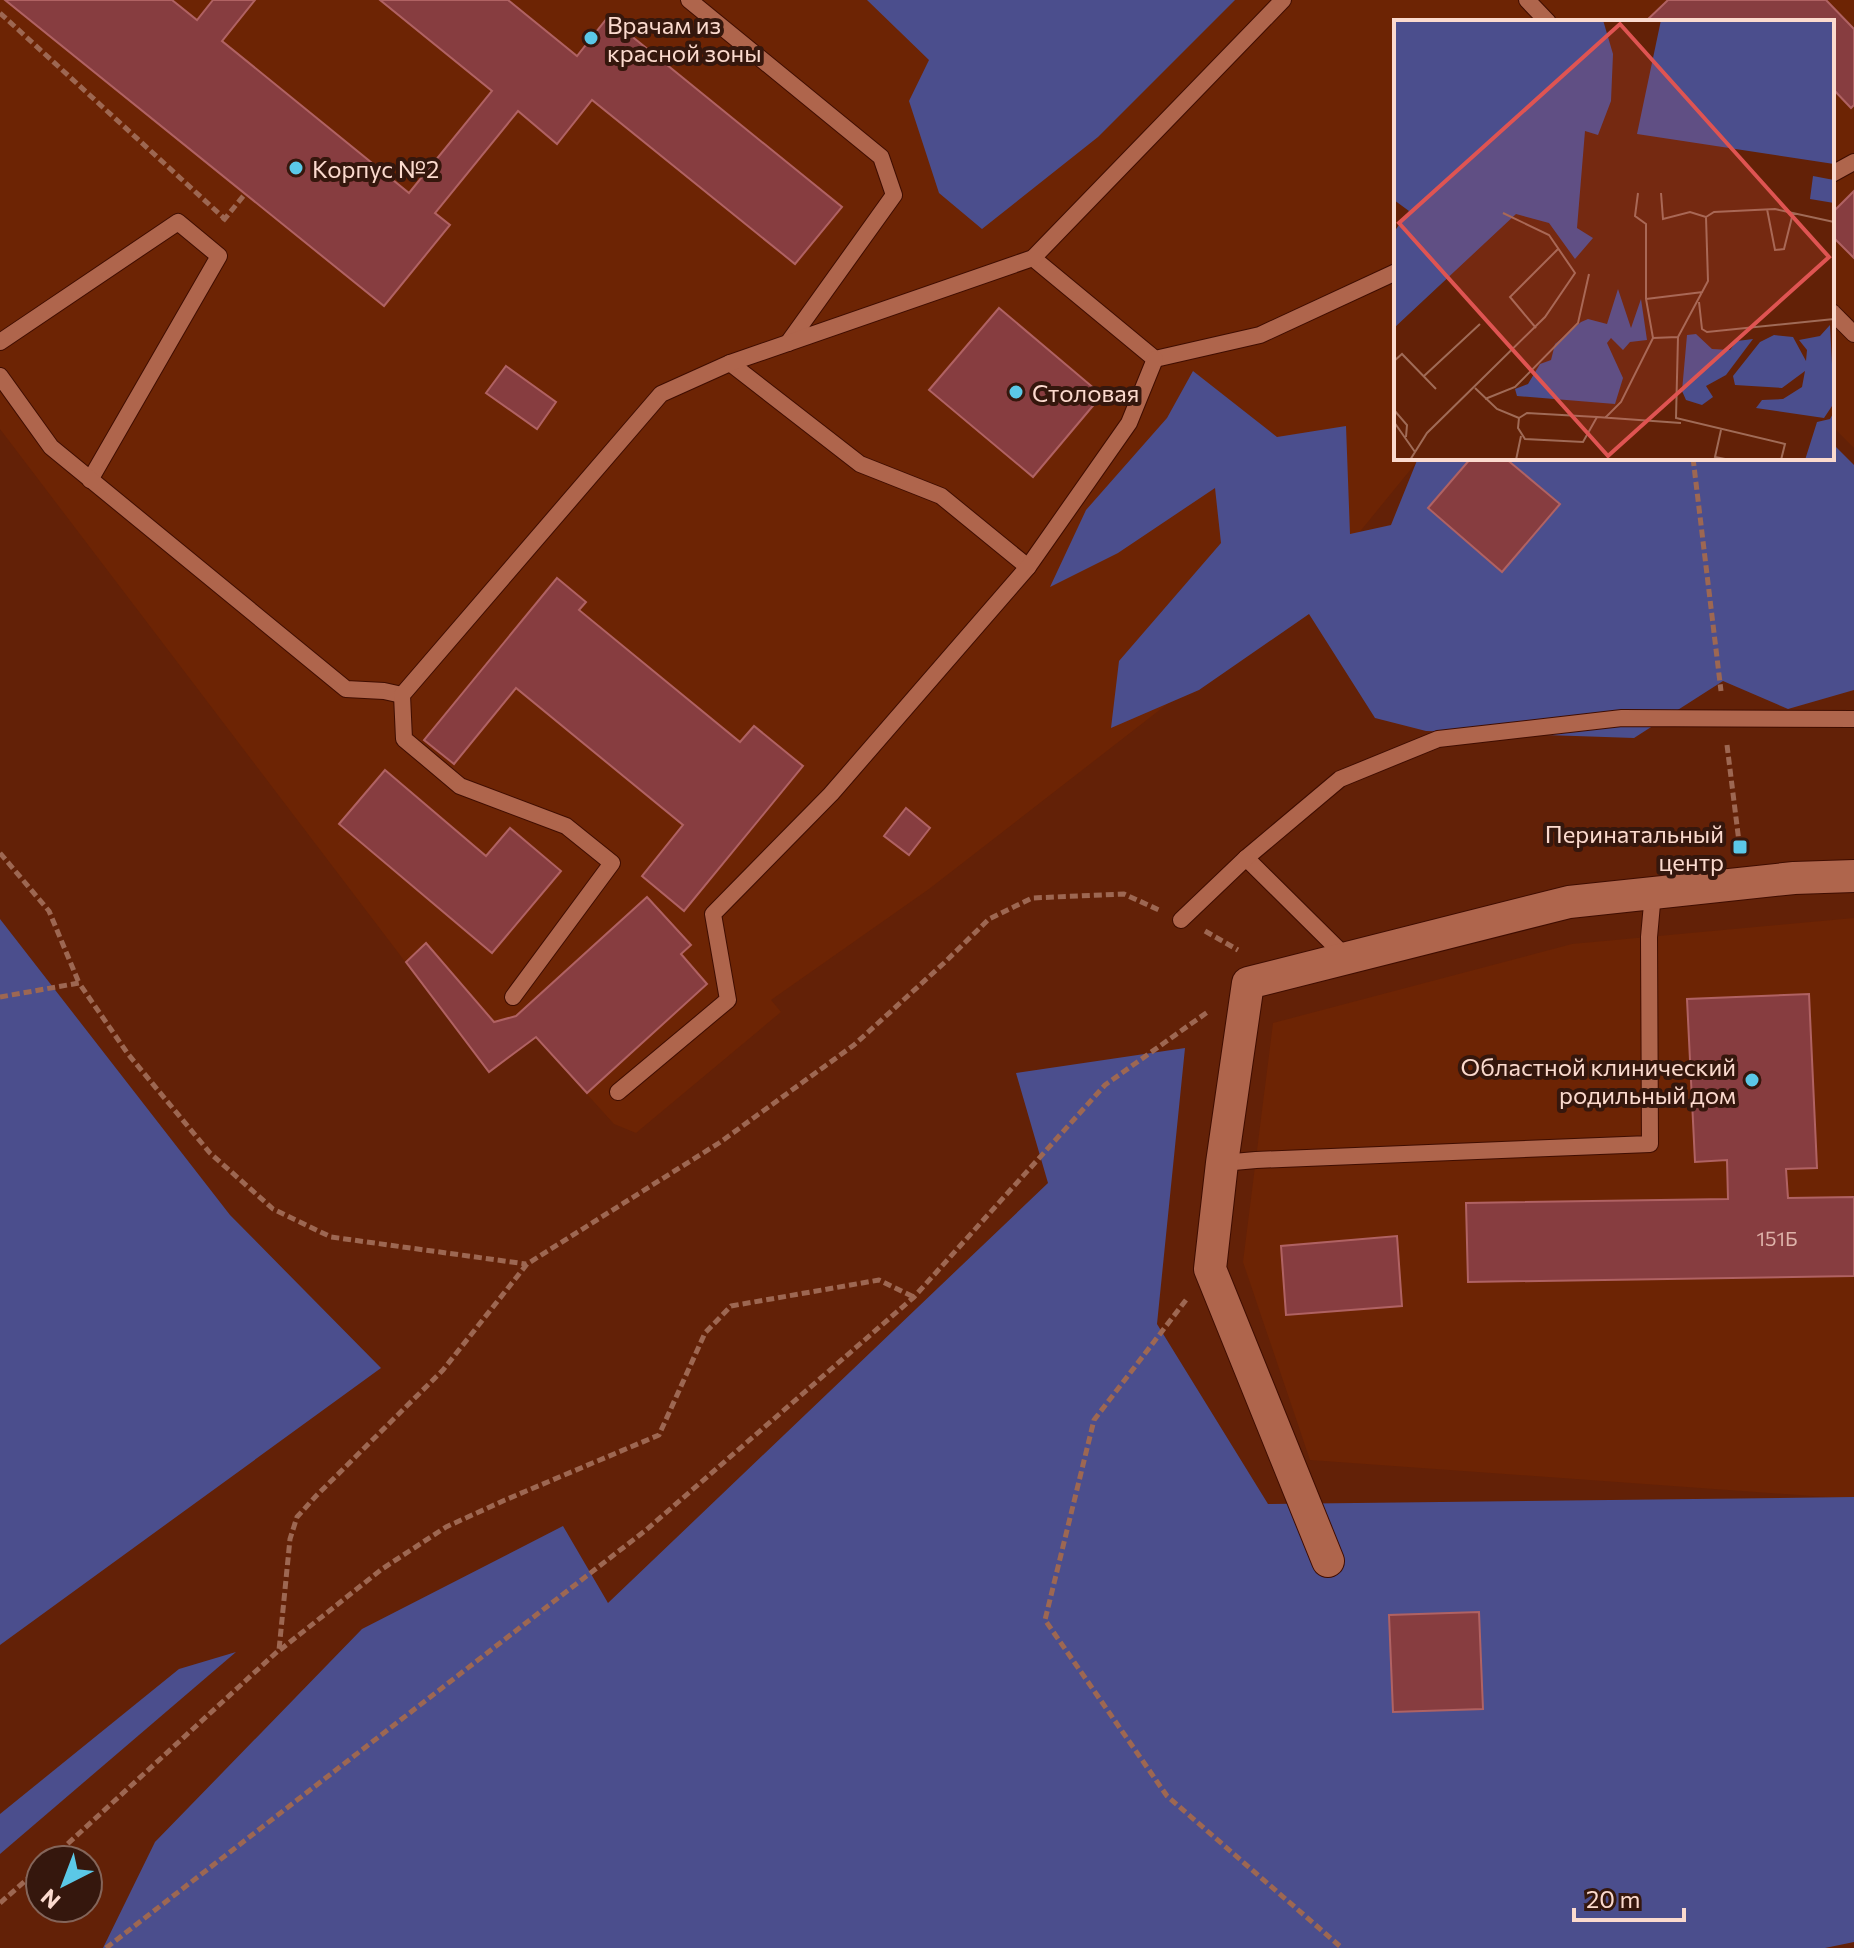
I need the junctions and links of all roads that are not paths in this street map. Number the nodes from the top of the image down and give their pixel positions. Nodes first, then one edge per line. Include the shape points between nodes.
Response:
1 (689, 0) edge
2 (1283, 0) edge
3 (1527, 0) edge
4 (1546, 20) edge
5 (1854, 162) edge
6 (1834, 173) edge
7 (1033, 258) junction
8 (1394, 273) edge
9 (1834, 314) edge
10 (1854, 334) edge
11 (0, 342) edge
12 (788, 343) junction
13 (1155, 359) junction
14 (730, 363) junction
15 (0, 376) edge
16 (90, 480) junction
17 (1028, 567) junction
18 (402, 695) junction
19 (1854, 719) edge
20 (1246, 858) junction
21 (1854, 876) edge
22 (1653, 893) junction
23 (1181, 920) road end
24 (1348, 958) junction
25 (513, 997) dead end
26 (618, 1092) dead end
27 (1222, 1163) junction
28 (1328, 1561) dead end

1 - 12 lane via 881,157 894,195
2 - 7 lane
3 - 4 lane
5 - 6 lane
7 - 12 lane
7 - 13 lane
8 - 13 lane via 1260,335
9 - 10 lane
11 - 16 lane via 178,222 219,256
12 - 14 lane
13 - 17 lane via 1129,423
14 - 17 lane via 860,464 941,496
14 - 18 lane via 661,394
15 - 16 lane via 51,447
16 - 18 lane via 346,689
17 - 26 lane via 831,794 713,914 728,1000
18 - 25 lane via 404,739 460,786 566,826 612,863
19 - 20 lane via 1622,718 1438,739 1340,779
20 - 23 lane
20 - 24 lane
21 - 22 street
22 - 24 street via 1569,902
22 - 27 lane via 1650,1144
24 - 27 street via 1248,983
27 - 28 street via 1210,1269

